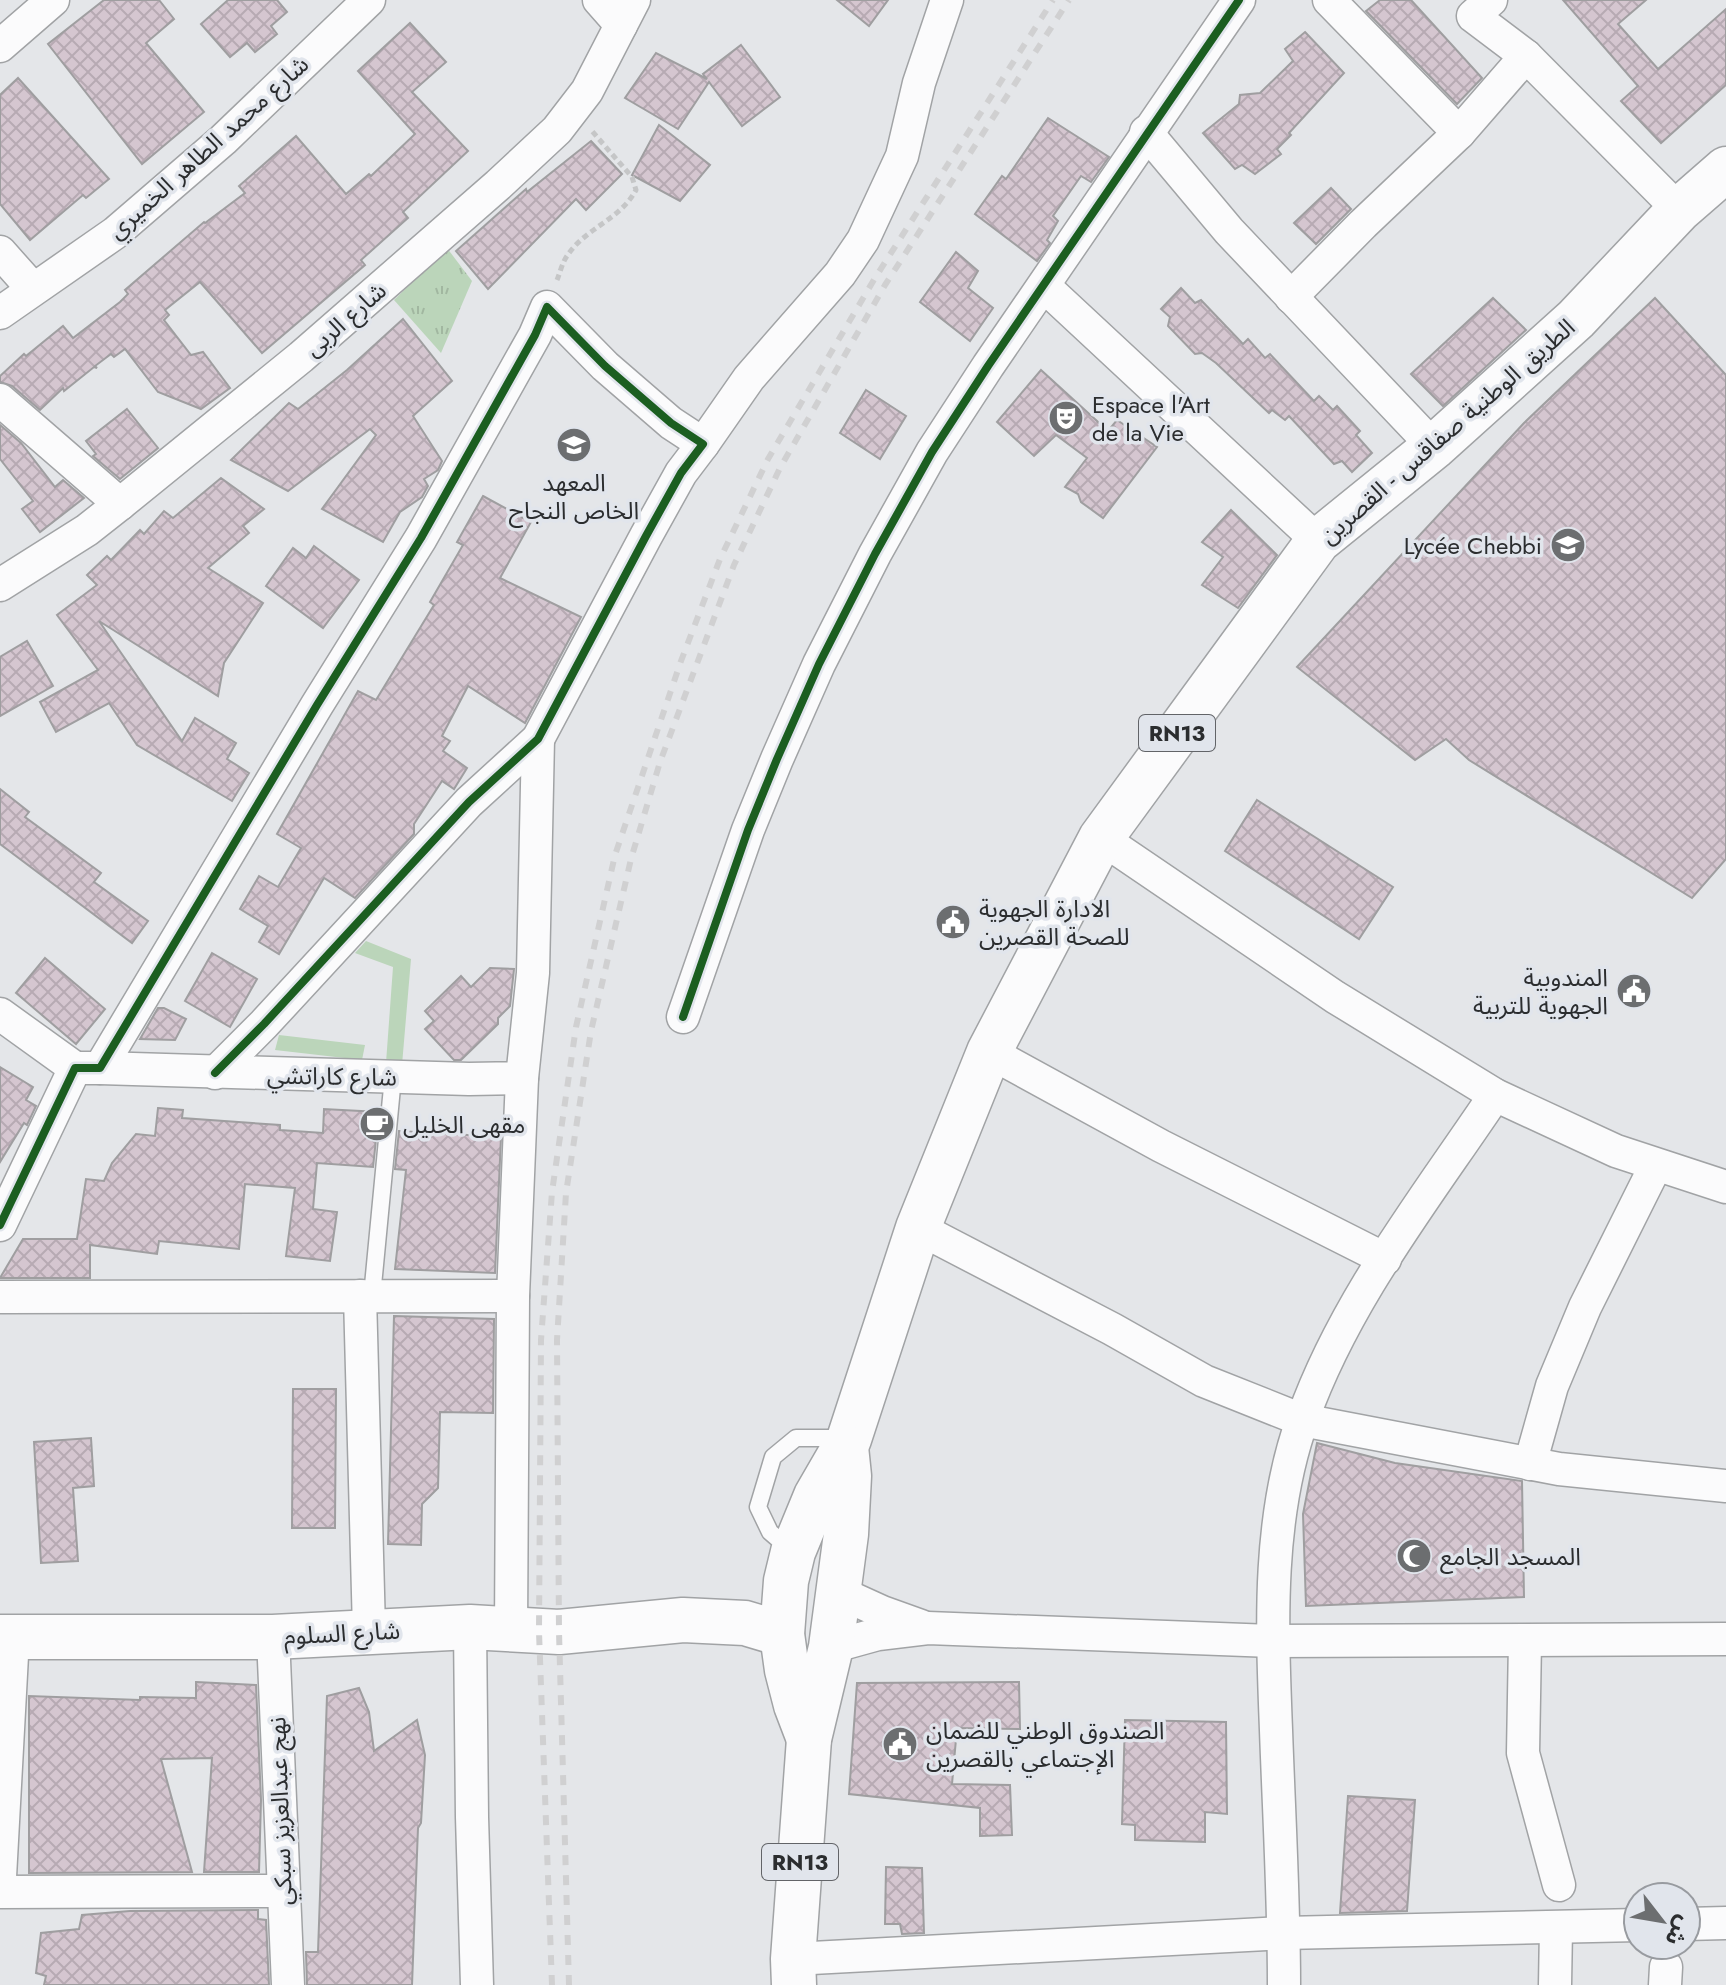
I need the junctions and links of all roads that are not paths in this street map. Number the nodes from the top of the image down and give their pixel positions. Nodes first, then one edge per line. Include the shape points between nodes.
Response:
1 (369, 0) edge
2 (599, 0) edge
3 (947, 0) edge
4 (1239, 0) edge
5 (1329, 0) edge
6 (38, 2) edge
7 (1473, 5) edge
8 (627, 13) edge
9 (0, 46) edge
10 (1526, 56) junction
11 (1146, 132) junction
12 (1459, 133) junction
13 (1726, 169) edge
14 (1679, 210) junction
15 (0, 252) edge
16 (1045, 287) junction
17 (33, 289) junction
18 (1291, 297) junction
19 (0, 313) edge
20 (0, 400) edge
21 (703, 444) junction
22 (1434, 447) junction
23 (120, 504) junction
24 (1318, 541) junction
25 (0, 585) edge
26 (538, 739) junction
27 (1101, 838) junction
28 (0, 1014) edge
29 (683, 1017) dead end
30 (989, 1052) junction
31 (87, 1068) junction
32 (215, 1073) junction
33 (393, 1077) junction
34 (522, 1078) junction
35 (1495, 1095) junction
36 (1656, 1165) junction
37 (1726, 1187) edge
38 (0, 1225) edge
39 (918, 1228) junction
40 (1385, 1259) junction
41 (366, 1296) junction
42 (513, 1296) junction
43 (0, 1297) edge
44 (1302, 1420) junction
45 (848, 1443) junction
46 (1530, 1464) junction
47 (1726, 1486) edge
48 (789, 1567) junction
49 (838, 1592) junction
50 (683, 1620) junction
51 (928, 1628) junction
52 (491, 1629) junction
53 (369, 1630) junction
54 (782, 1634) junction
55 (6, 1637) edge
56 (273, 1637) junction
57 (1726, 1639) edge
58 (1272, 1641) junction
59 (1525, 1641) junction
60 (831, 1647) junction
61 (809, 1739) junction
62 (0, 1877) edge
63 (1559, 1885) dead end
64 (283, 1891) junction
65 (0, 1892) edge
66 (1726, 1923) edge
67 (1702, 1924) edge
68 (1622, 1926) edge
69 (1556, 1928) junction
70 (1284, 1933) junction
71 (793, 1972) edge
72 (288, 1985) edge
73 (477, 1985) edge
74 (1284, 1985) edge
75 (1555, 1985) edge

1 - 17 street, شارع محمد الطاهر الخميري via 223,140 115,233
2 - 8 street
3 - 21 street via 902,156 863,240 749,378
4 - 11 street
5 - 12 street
6 - 9 street
7 - 10 street
8 - 23 street, شارع الربى via 587,91 547,140 301,357
10 - 12 street
10 - 14 street
11 - 16 street
11 - 18 street
12 - 18 street
13 - 14 main road, الطريق الوطنية صفاقس - القصرين / RN13
14 - 22 main road, الطريق الوطنية صفاقس - القصرين / RN13 via 1576,319
15 - 17 street
16 - 24 street
16 - 29 street via 932,452 826,651 748,830
17 - 19 street, شارع محمد الطاهر الخميري
18 - 22 street
20 - 23 street
21 - 26 street via 681,473
21 - 31 street via 605,366 547,307 421,538
22 - 24 main road, الطريق الوطنية صفاقس - القصرين / RN13
23 - 25 street, شارع الربى
24 - 27 main road, الطريق الوطنية صفاقس - القصرين / RN13
26 - 32 street via 469,802
26 - 34 street via 533,973
27 - 30 main road, الطريق الوطنية صفاقس - القصرين / RN13
27 - 35 street via 1308,980
28 - 31 street
30 - 39 main road, الطريق الوطنية صفاقس - القصرين / RN13
30 - 40 street
31 - 32 street, شارع كاراتشي
31 - 38 street
32 - 33 street, شارع كاراتشي
33 - 34 street, شارع كاراتشي
33 - 41 lane
34 - 42 street
35 - 36 street
35 - 40 street
36 - 37 street
36 - 46 street via 1585,1307 1552,1386
39 - 44 street via 1204,1381
39 - 45 main road, الطريق الوطنية صفاقس - القصرين / RN13
40 - 44 street via 1322,1370
41 - 42 street
41 - 43 street
41 - 53 street
42 - 52 street
44 - 46 street
44 - 58 street via 1285,1478
45 - 48 main road, الطريق الوطنية صفاقس - القصرين via 816,1496
45 - 48 lane via 796,1438 773,1457 758,1507
45 - 49 main road, الطريق الوطنية صفاقس - القصرين via 849,1505
46 - 47 street
48 - 49 main road
48 - 50 main road, شارع السلوم via 735,1603
48 - 54 main road, الطريق الوطنية صفاقس - القصرين
49 - 51 street
49 - 60 main road, الطريق الوطنية صفاقس - القصرين
50 - 52 main road, شارع السلوم via 559,1632
50 - 54 main road, شارع السلوم via 745,1623
51 - 58 street
51 - 60 street
52 - 53 main road, شارع السلوم
52 - 73 street via 472,1817
53 - 56 main road, شارع السلوم
54 - 60 main road, شارع السلوم via 804,1644
54 - 61 main road, الطريق الوطنية صفاقس - القصرين via 787,1670
55 - 56 main road, شارع السلوم
55 - 62 street
56 - 64 street, نهج عبدالعزيز سبكي
57 - 59 street
58 - 59 street
58 - 70 street
59 - 63 street via 1523,1753
60 - 61 main road, الطريق الوطنية صفاقس - القصرين
61 - 71 main road, الطريق الوطنية صفاقس - القصرين / RN13
64 - 65 street
64 - 72 street, نهج عبدالعزيز سبكي
66 - 67 street
68 - 69 street
69 - 70 street
69 - 75 street
70 - 71 street
70 - 74 street

